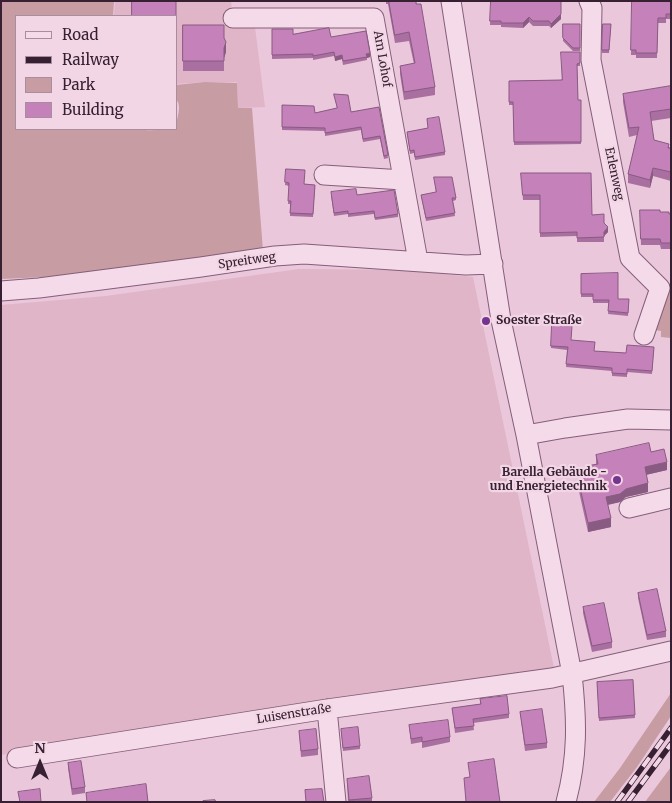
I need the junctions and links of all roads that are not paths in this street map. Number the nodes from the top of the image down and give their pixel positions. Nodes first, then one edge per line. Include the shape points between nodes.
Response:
1 (451, 1) edge
2 (588, 1) edge
3 (233, 18) dead end
4 (324, 175) dead end
5 (403, 180) junction
6 (418, 261) junction
7 (493, 264) junction
8 (1, 290) edge
9 (644, 335) dead end
10 (671, 420) edge
11 (526, 436) junction
12 (671, 498) edge
13 (629, 508) dead end
14 (671, 652) edge
15 (572, 674) junction
16 (326, 709) junction
17 (18, 758) dead end
18 (336, 802) edge
19 (566, 802) edge

1 - 7 street
2 - 9 street, Erlenweg via 592,8 591,60 630,258 660,288
3 - 5 street, Am Lohof via 374,18
4 - 5 street
5 - 6 street, Am Lohof
6 - 7 street, Spreitweg
6 - 8 street, Spreitweg via 304,254 275,256 201,268
7 - 11 street
10 - 11 street via 628,419
11 - 15 street
12 - 13 street
14 - 15 street
15 - 16 street, Luisenstraße
15 - 19 street via 576,744
16 - 17 street, Luisenstraße
16 - 18 street

